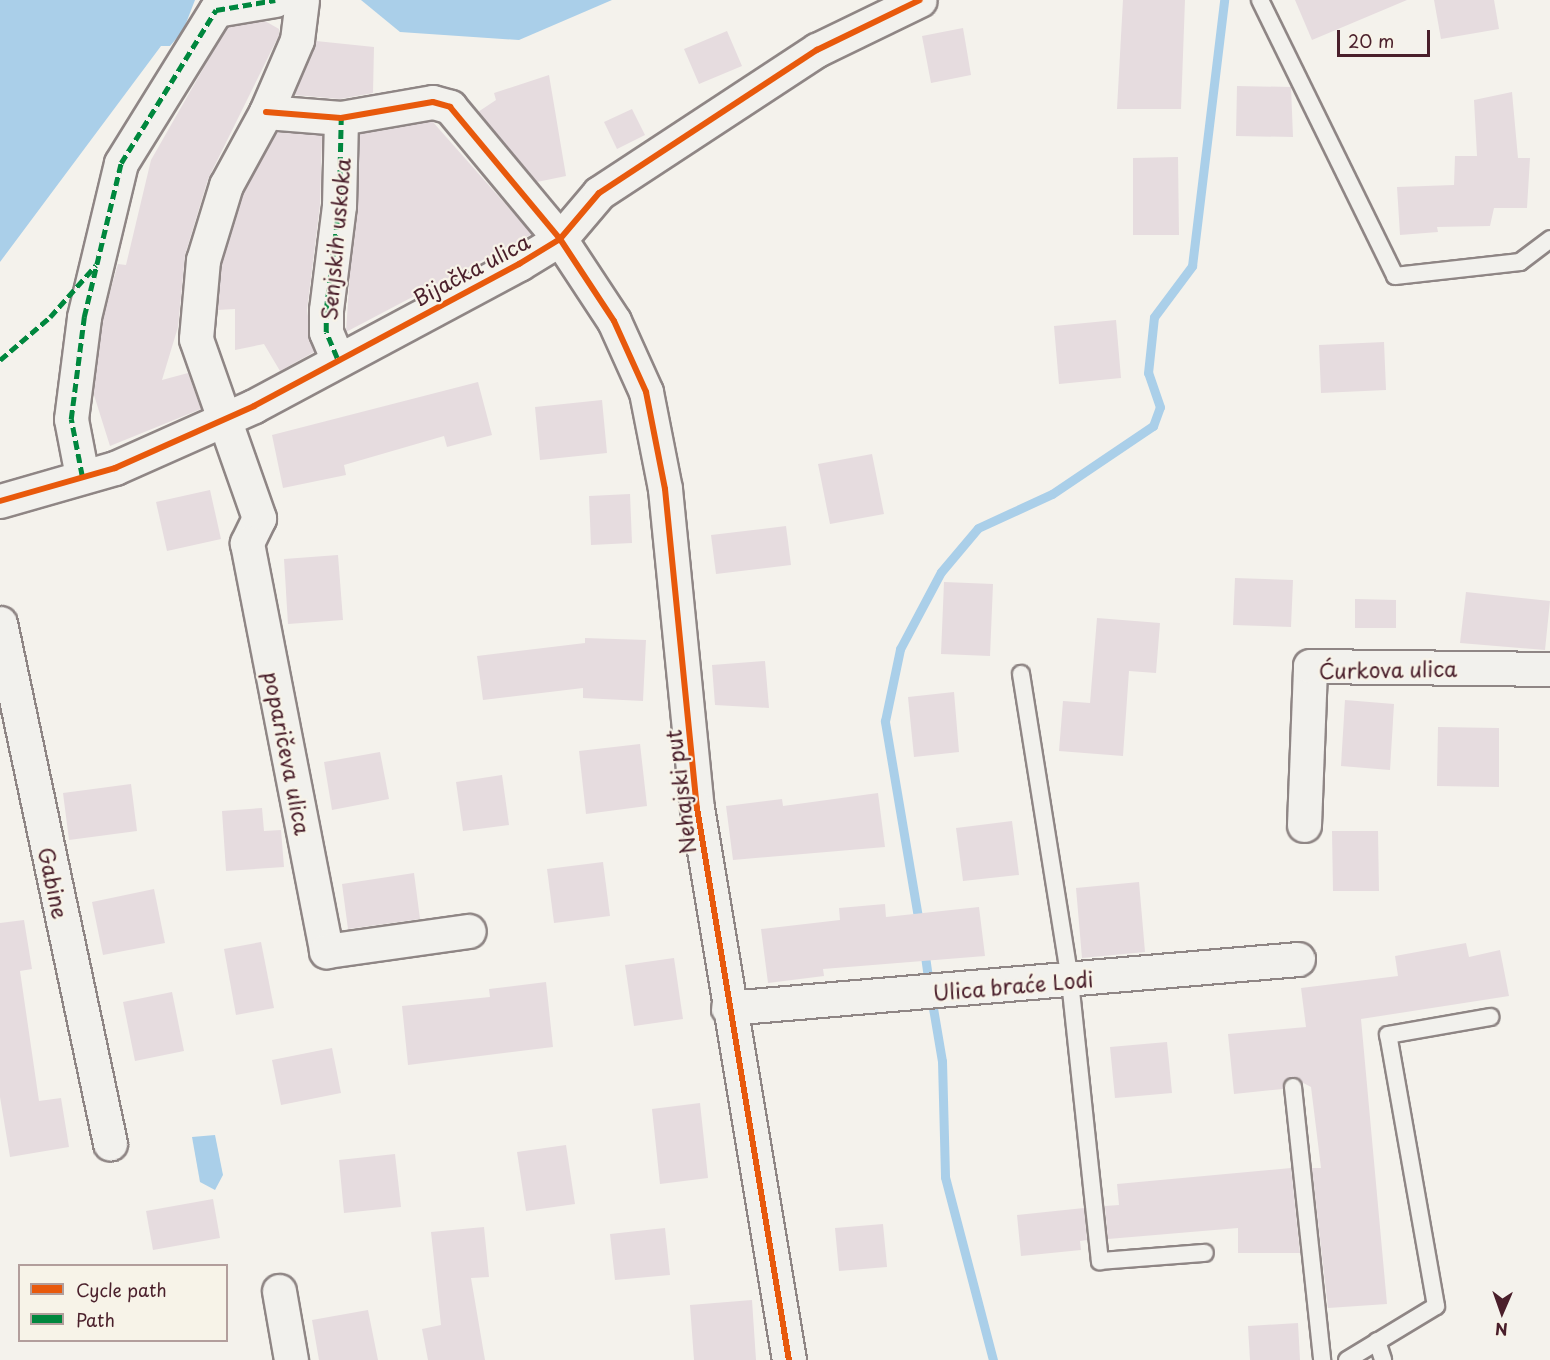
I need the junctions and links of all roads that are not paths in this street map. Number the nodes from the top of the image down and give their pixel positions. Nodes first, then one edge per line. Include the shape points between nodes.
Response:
1 (275, 0) edge
2 (302, 0) edge
3 (920, 0) edge
4 (1260, 0) edge
5 (266, 112) junction
6 (342, 118) junction
7 (560, 239) junction
8 (1550, 239) edge
9 (336, 358) junction
10 (220, 420) junction
11 (82, 476) junction
12 (0, 501) edge
13 (0, 623) edge
14 (1550, 669) edge
15 (1020, 674) dead end
16 (1304, 825) dead end
17 (469, 931) dead end
18 (1298, 959) dead end
19 (1070, 981) junction
20 (728, 1008) junction
21 (1490, 1017) dead end
22 (1293, 1088) dead end
23 (110, 1143) dead end
24 (1204, 1253) dead end
25 (279, 1291) dead end
26 (1377, 1341) junction
27 (291, 1360) edge
28 (789, 1360) edge
29 (1322, 1360) edge
30 (1347, 1360) edge
31 (1383, 1360) edge

1 - 11 street via 216,10 121,163 84,317 71,419
2 - 5 street via 297,40
3 - 7 street, Bijačka ulica via 817,50 599,193
4 - 8 lane via 1395,276 1520,262
5 - 6 street, Nehajski put
5 - 10 street via 226,185 203,260 196,339
6 - 7 street, Nehajski put via 433,102 450,107
6 - 9 street, Senjskih uskoka via 339,206 326,310
7 - 9 street, Bijačka ulica
7 - 20 street, Nehajski put via 614,321 646,392 665,489 697,808
9 - 10 street, Bijačka ulica
10 - 11 street, Bijačka ulica via 115,468
10 - 17 street, poparičeva ulica via 259,518 247,543 326,951
11 - 12 street, Bijačka ulica
13 - 23 street, Gabine
14 - 16 street, Ćurkova ulica via 1310,666
15 - 19 lane
18 - 19 street, Ulica braće Lodi
19 - 20 street, Ulica braće Lodi
19 - 24 lane via 1100,1261
20 - 28 street, Nehajski put
21 - 26 lane via 1388,1035 1436,1306
22 - 29 lane
25 - 27 street
26 - 30 lane
26 - 31 lane

